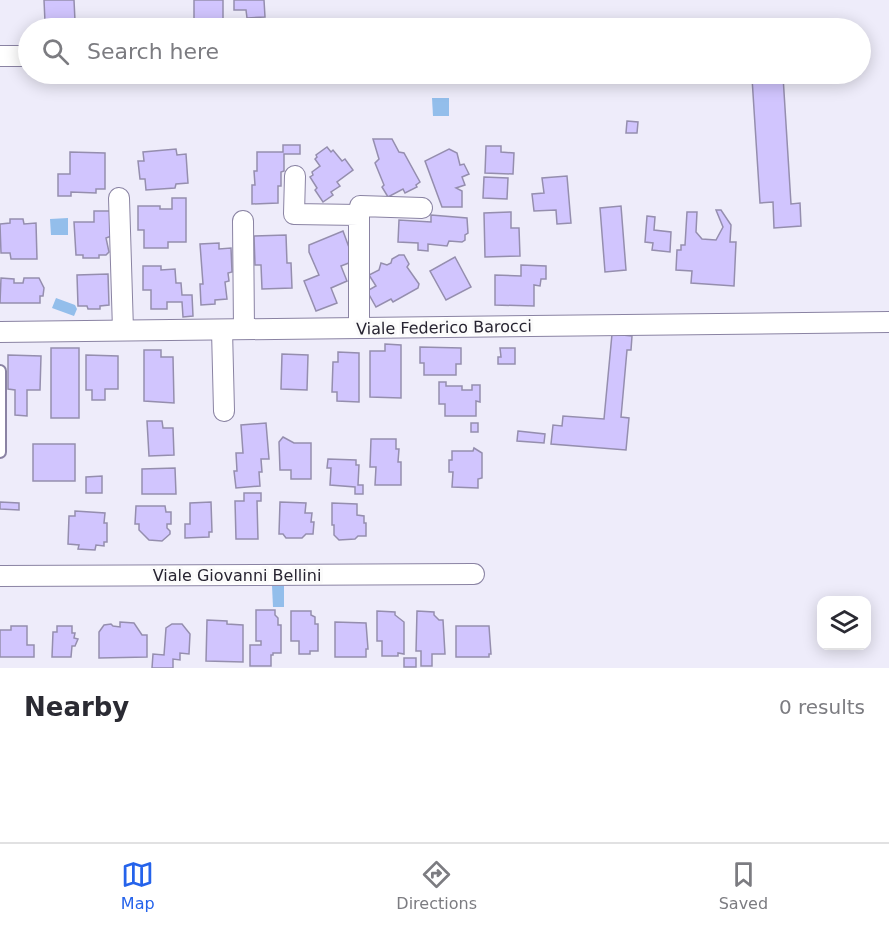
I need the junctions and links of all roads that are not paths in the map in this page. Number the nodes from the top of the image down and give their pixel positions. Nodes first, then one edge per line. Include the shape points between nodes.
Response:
1 (18, 56) edge
2 (0, 57) edge
3 (295, 176) dead end
4 (119, 198) dead end
5 (423, 208) dead end
6 (359, 215) junction
7 (243, 221) dead end
8 (889, 322) edge
9 (359, 328) junction
10 (244, 329) junction
11 (123, 330) junction
12 (222, 330) junction
13 (0, 332) edge
14 (0, 371) edge
15 (0, 387) edge
16 (224, 411) dead end
17 (0, 452) edge
18 (474, 574) dead end
19 (0, 576) edge

1 - 2 street
3 - 6 street via 294,214
4 - 11 street
5 - 6 street via 360,206
6 - 9 street
7 - 10 street
8 - 9 street, Viale Federico Barocci
9 - 10 street, Viale Federico Barocci
10 - 12 street, Viale Federico Barocci
11 - 12 street, Viale Federico Barocci
11 - 13 street, Viale Federico Barocci
12 - 16 street
14 - 15 lane
15 - 17 lane
18 - 19 street, Viale Giovanni Bellini

